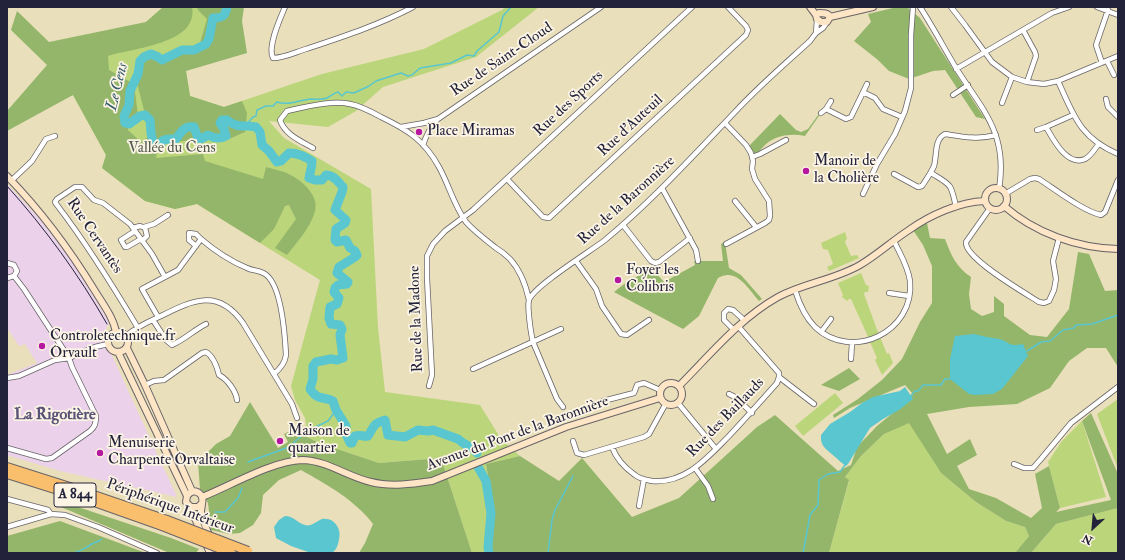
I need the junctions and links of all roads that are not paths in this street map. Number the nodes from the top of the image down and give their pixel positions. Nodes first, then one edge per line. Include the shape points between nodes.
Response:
1 (285, 7) edge
2 (412, 7) edge
3 (601, 7) edge
4 (692, 7) edge
5 (728, 7) edge
6 (810, 7) edge
7 (873, 7) edge
8 (913, 7) edge
9 (920, 7) edge
10 (951, 7) edge
11 (1069, 7) edge
12 (1097, 7) edge
13 (861, 8) edge
14 (1108, 10) junction
15 (1118, 15) edge
16 (817, 17) junction
17 (829, 20) junction
18 (1023, 30) junction
19 (816, 33) junction
20 (984, 53) junction
21 (1118, 56) edge
22 (1104, 62) junction
23 (956, 69) junction
24 (1114, 75) dead end
25 (1012, 77) junction
26 (1058, 81) junction
27 (1028, 82) junction
28 (867, 84) dead end
29 (968, 85) junction
30 (864, 92) junction
31 (953, 94) dead end
32 (1106, 99) dead end
33 (831, 101) dead end
34 (1002, 103) dead end
35 (826, 109) junction
36 (821, 113) dead end
37 (1073, 115) junction
38 (902, 117) junction
39 (1118, 117) edge
40 (438, 119) junction
41 (725, 123) junction
42 (401, 127) junction
43 (1046, 127) junction
44 (1037, 130) dead end
45 (996, 135) junction
46 (55, 136) dead end
47 (786, 140) dead end
48 (424, 145) junction
49 (1098, 145) junction
50 (313, 148) dead end
51 (1118, 154) edge
52 (752, 157) junction
53 (930, 173) junction
54 (894, 174) dead end
55 (507, 178) junction
56 (9, 179) edge
57 (1118, 180) edge
58 (662, 188) junction
59 (999, 189) junction
60 (863, 194) dead end
61 (1005, 194) junction
62 (735, 201) dead end
63 (985, 201) junction
64 (1004, 206) junction
65 (956, 207) junction
66 (990, 208) junction
67 (168, 215) dead end
68 (464, 218) junction
69 (623, 225) junction
70 (144, 227) junction
71 (756, 227) junction
72 (134, 229) junction
73 (690, 238) junction
74 (1059, 238) junction
75 (201, 239) junction
76 (142, 240) junction
77 (894, 241) junction
78 (726, 244) dead end
79 (196, 246) junction
80 (1118, 249) edge
81 (576, 261) junction
82 (698, 262) dead end
83 (7, 263) edge
84 (14, 276) junction
85 (165, 277) junction
86 (7, 278) edge
87 (795, 290) junction
88 (889, 293) dead end
89 (909, 296) junction
90 (529, 300) junction
91 (158, 317) junction
92 (831, 318) dead end
93 (153, 320) junction
94 (649, 320) dead end
95 (744, 320) junction
96 (206, 324) dead end
97 (138, 328) junction
98 (736, 328) junction
99 (561, 329) dead end
100 (116, 332) junction
101 (821, 332) junction
102 (126, 336) junction
103 (533, 342) junction
104 (852, 343) junction
105 (108, 344) junction
106 (127, 348) junction
107 (118, 352) junction
108 (69, 358) junction
109 (852, 360) dead end
110 (473, 369) dead end
111 (274, 374) junction
112 (779, 377) junction
113 (7, 378) edge
114 (145, 386) junction
115 (429, 386) dead end
116 (679, 386) junction
117 (1118, 387) edge
118 (660, 390) junction
119 (729, 394) dead end
120 (660, 398) junction
121 (237, 400) dead end
122 (602, 401) dead end
123 (678, 403) junction
124 (814, 404) dead end
125 (666, 405) junction
126 (563, 407) dead end
127 (752, 413) junction
128 (297, 418) dead end
129 (573, 441) dead end
130 (612, 447) junction
131 (7, 448) edge
132 (716, 448) junction
133 (7, 462) edge
134 (1014, 464) dead end
135 (7, 467) edge
136 (695, 468) junction
137 (7, 474) edge
138 (37, 476) junction
139 (644, 479) junction
140 (192, 492) junction
141 (187, 496) junction
142 (7, 499) edge
143 (713, 499) dead end
144 (202, 500) junction
145 (639, 506) dead end
146 (190, 507) junction
147 (51, 514) junction
148 (165, 523) junction
149 (7, 527) edge
150 (251, 552) edge
151 (157, 553) edge
152 (210, 553) edge
153 (217, 553) edge
154 (231, 553) edge

1 - 2 street via 277,27 273,58 330,41 398,15
3 - 40 street, Rue de Saint-Cloud
4 - 55 street, Rue des Sports
5 - 55 street, Rue d'Auteuil via 746,26 746,34 549,218 543,217
6 - 16 street
7 - 13 street
8 - 38 street via 910,35 911,88
9 - 23 street
10 - 20 street
11 - 18 street via 1052,13
12 - 14 street
13 - 17 street
14 - 15 street
14 - 22 street via 1096,45
16 - 17 street via 818,13 826,14
16 - 19 street
17 - 19 street, Rue de la Baronnière
18 - 20 street
18 - 27 street via 1036,56
19 - 41 street, Rue de la Baronnière
20 - 23 street
20 - 25 street
21 - 22 street
22 - 24 street
22 - 26 street
23 - 29 street
25 - 27 street
25 - 34 street
26 - 27 street via 1044,84
26 - 37 street
28 - 30 street
29 - 31 street
29 - 45 street
30 - 35 street via 851,117 846,119
30 - 38 street via 876,98 883,109
32 - 39 street via 1108,107
33 - 35 street
35 - 36 street
37 - 43 street
37 - 49 street
38 - 60 street via 896,134 877,164
40 - 42 street, Rue de Saint-Cloud
40 - 48 street, Rue de Saint-Cloud via 432,125
41 - 52 street via 746,145
41 - 58 street, Rue de la Baronnière
42 - 48 street
42 - 50 street via 350,104 336,103 287,111 280,120 282,127
43 - 44 street
43 - 49 street via 1061,149 1073,160 1086,158
45 - 53 street via 973,139 945,134 941,136
45 - 59 street via 1001,168
46 - 56 street via 46,139 32,162
47 - 52 street
48 - 68 street via 440,168
49 - 51 street
52 - 71 street via 755,179 769,201 770,216
53 - 54 street via 922,186 918,187
53 - 65 street via 950,185
55 - 68 street, Rue des Sports
56 - 100 street via 42,216 75,260 109,314
57 - 61 street via 1105,212 1101,215 1035,178
58 - 69 street, Rue de la Baronnière
58 - 73 street
59 - 61 street
59 - 63 street via 988,191
61 - 64 street
62 - 71 street
63 - 65 street
63 - 66 street
64 - 66 street via 998,210
64 - 74 street via 1029,224
65 - 77 street via 928,219
66 - 74 street via 966,242 967,249 981,263 1039,302 1048,301 1054,290 1056,279 1053,261
67 - 70 street
68 - 90 street via 471,227 509,258 516,267
68 - 115 street, Rue de la Madone via 445,231 433,244 427,256 432,375
69 - 73 street via 655,263
69 - 81 street, Rue de la Baronnière
70 - 72 street
70 - 76 street via 147,233
71 - 78 street
72 - 76 street, Rue Cervantès
72 - 76 street via 121,242 127,247
72 - 97 street, Rue Cervantès via 103,203 94,200 82,187 75,187 55,202 76,229
73 - 82 street
74 - 80 street via 1080,244
75 - 79 street
75 - 79 street via 190,233 189,240
75 - 111 street via 236,263 266,275 273,283 281,307 286,355
76 - 85 street, Rue Cervantès
77 - 87 street via 858,266
77 - 89 street via 910,279
79 - 85 street via 178,270
81 - 90 street, Rue de la Baronnière via 535,292
81 - 94 street via 621,334 627,335
83 - 84 street via 16,266
84 - 86 street
84 - 108 street
85 - 91 street via 142,289
87 - 95 street via 778,297
87 - 101 street via 806,315
88 - 89 street
89 - 104 street via 901,317 888,330 868,341
90 - 103 street
91 - 93 street
91 - 111 street via 200,300 219,302 237,314
92 - 101 street
93 - 96 street via 172,345
93 - 97 street
95 - 98 street
95 - 98 street, Rue des Baillauds via 733,310 726,311 724,320
97 - 102 street
98 - 112 street, Rue des Baillauds
98 - 116 street
99 - 103 street
100 - 102 street via 122,332
100 - 105 street via 109,337
101 - 104 street via 836,340
102 - 106 street
103 - 110 street
103 - 126 street via 557,399
104 - 109 street
105 - 107 street via 111,350
105 - 108 street
106 - 107 street
106 - 114 street
107 - 141 street
108 - 113 street via 55,360 19,376
108 - 131 street via 96,416 93,428 52,458 46,459
111 - 128 street via 292,404
112 - 124 street
112 - 127 street, Rue des Baillauds
114 - 121 street via 164,380 206,352 236,394
114 - 140 street
116 - 118 street via 669,383
116 - 123 street via 682,395
117 - 134 street via 1071,423 1033,468
118 - 120 street
118 - 122 street via 644,383 637,386 634,392
119 - 127 street
120 - 125 street
120 - 144 street, Avenue du Pont de la Baronnière via 566,427 432,481 414,484 371,482 324,464 304,460 283,463 249,476
123 - 125 street via 673,406
123 - 132 street
125 - 130 street via 649,434
127 - 132 street, Rue des Baillauds
129 - 130 street via 580,455
130 - 139 street, Rue des Baillauds via 626,467
132 - 136 street, Rue des Baillauds
133 - 138 highway via 28,469
135 - 138 highway, Périphérique Intérieur / A 844
136 - 139 street, Rue des Baillauds via 670,480
136 - 143 street via 708,486
137 - 148 highway, A 844
138 - 148 highway, Périphérique Intérieur / A 844
139 - 145 street
140 - 141 street
140 - 144 street via 198,492
141 - 146 street via 186,502
142 - 147 street via 48,510
144 - 146 street via 197,507
144 - 153 street via 202,515
146 - 152 street
147 - 149 street
147 - 151 street via 98,527
148 - 150 highway, Périphérique Intérieur / A 844, bridge
148 - 154 highway, A 844, bridge

